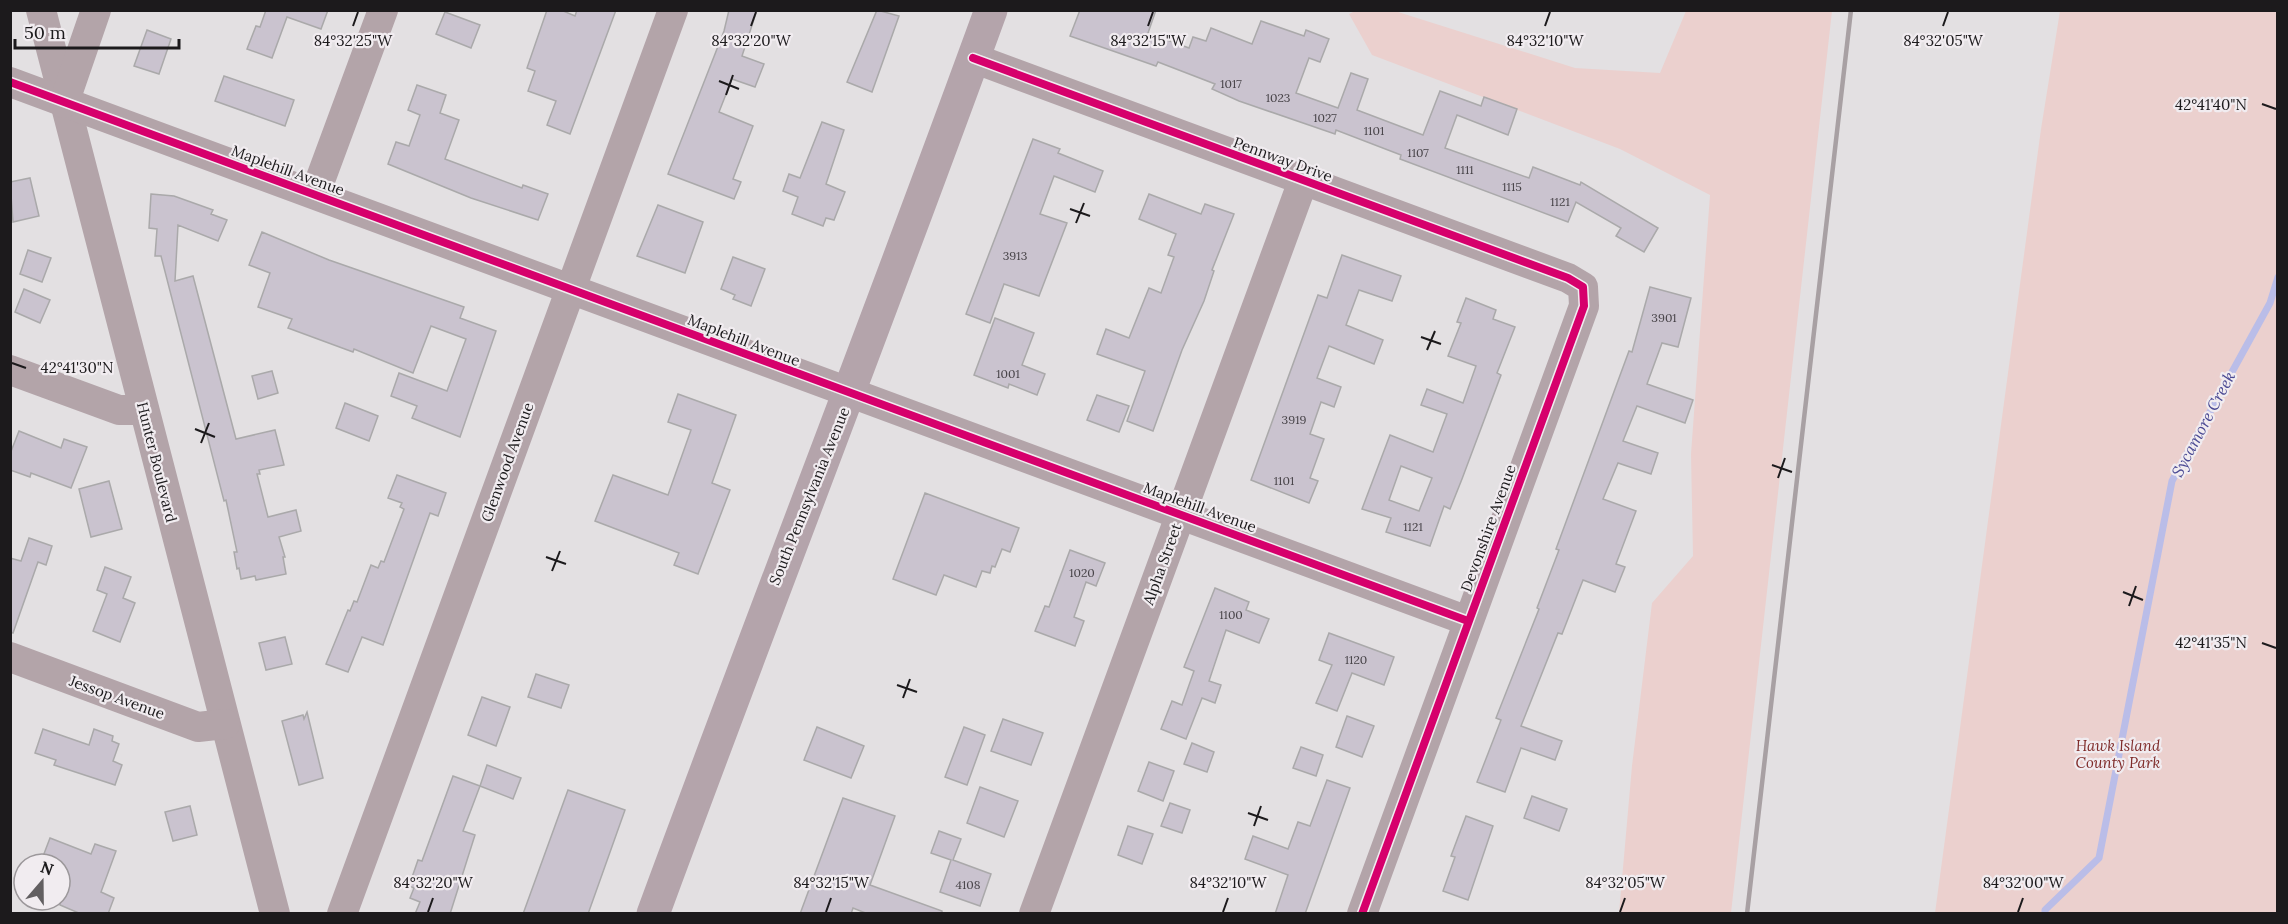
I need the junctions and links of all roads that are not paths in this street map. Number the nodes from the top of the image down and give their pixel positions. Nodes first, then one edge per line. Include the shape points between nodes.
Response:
1 (40, 10) edge
2 (96, 10) edge
3 (383, 10) edge
4 (673, 10) edge
5 (991, 10) edge
6 (973, 58) junction
7 (10, 82) edge
8 (63, 102) junction
9 (1303, 181) junction
10 (315, 194) junction
11 (1583, 287) joint
12 (570, 289) junction
13 (10, 370) edge
14 (850, 393) junction
15 (144, 410) junction
16 (1180, 514) junction
17 (1468, 621) junction
18 (10, 657) edge
19 (225, 724) junction
20 (275, 914) edge
21 (342, 914) edge
22 (653, 914) edge
23 (1034, 914) edge
24 (1362, 914) edge

1 - 8 street, Hunter Boulevard
2 - 8 street
3 - 10 street
4 - 12 street, Glenwood Avenue
5 - 6 main road, South Pennsylvania Avenue
6 - 9 street, Pennway Drive
6 - 14 main road, South Pennsylvania Avenue
7 - 8 street, Maplehill Avenue
8 - 10 street, Maplehill Avenue
8 - 15 street, Hunter Boulevard
9 - 11 street, Pennway Drive via 1568,278
9 - 16 street, Alpha Street
10 - 12 street, Maplehill Avenue
11 - 17 street, Devonshire Avenue via 1584,306
12 - 14 street, Maplehill Avenue
12 - 21 street, Glenwood Avenue
13 - 15 street via 119,410
14 - 16 street, Maplehill Avenue
14 - 22 main road, South Pennsylvania Avenue via 778,574
15 - 19 street, Hunter Boulevard
16 - 17 street, Maplehill Avenue
16 - 23 street, Alpha Street
17 - 24 street, Devonshire Avenue
18 - 19 street, Jessop Avenue via 198,727
19 - 20 street, Hunter Boulevard

